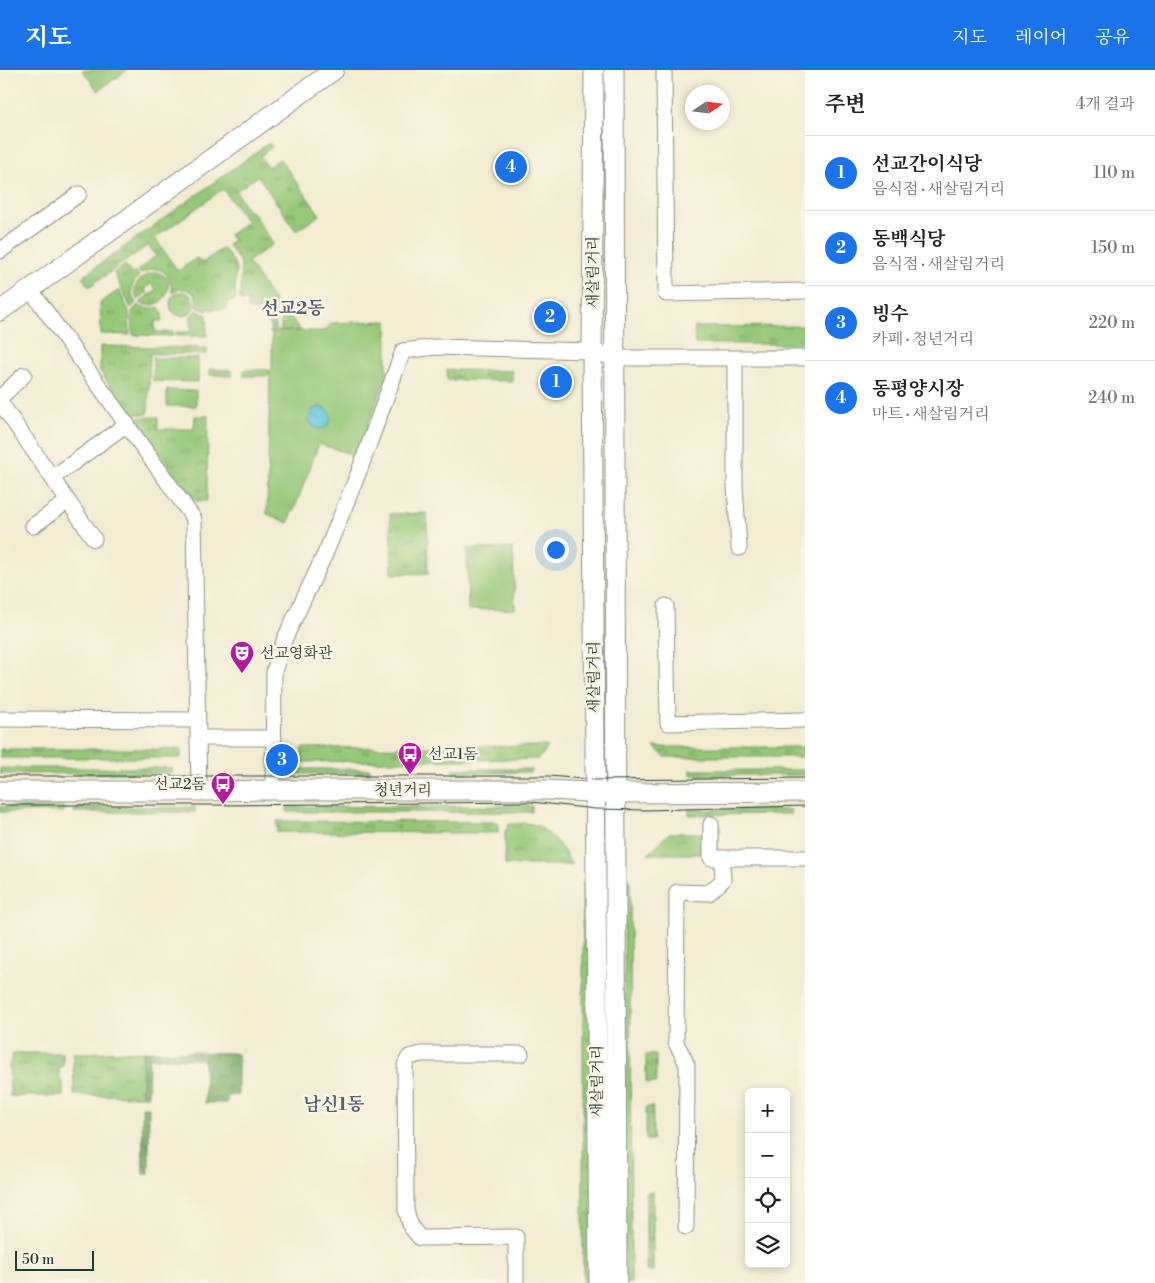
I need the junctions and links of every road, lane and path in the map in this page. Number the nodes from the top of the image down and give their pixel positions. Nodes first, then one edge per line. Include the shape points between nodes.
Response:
1 (334, 70) edge
2 (594, 70) edge
3 (614, 70) edge
4 (664, 70) edge
5 (79, 194) dead end
6 (0, 251) edge
7 (30, 289) junction
8 (805, 291) edge
9 (0, 311) edge
10 (592, 350) junction
11 (614, 358) junction
12 (735, 358) junction
13 (805, 358) edge
14 (24, 375) dead end
15 (0, 398) edge
16 (0, 402) edge
17 (127, 424) junction
18 (52, 478) junction
19 (68, 502) junction
20 (33, 526) dead end
21 (94, 539) dead end
22 (739, 548) dead end
23 (666, 606) dead end
24 (0, 719) edge
25 (197, 720) junction
26 (805, 720) edge
27 (198, 738) junction
28 (274, 738) junction
29 (273, 790) junction
30 (0, 791) edge
31 (199, 791) junction
32 (805, 792) edge
33 (595, 793) junction
34 (616, 793) junction
35 (710, 824) dead end
36 (722, 858) junction
37 (805, 858) edge
38 (521, 1054) dead end
39 (686, 1227) dead end
40 (516, 1283) edge
41 (599, 1283) edge
42 (617, 1283) edge

1 - 7 main road
2 - 10 main road, 새살림거리
3 - 11 main road, 새살림거리
4 - 8 street via 666,294
5 - 6 street
7 - 9 main road
7 - 17 street
10 - 11 street
10 - 28 street via 436,347 404,351 337,526 285,638 274,671
10 - 33 main road, 새살림거리
11 - 12 street
11 - 34 main road, 새살림거리
12 - 13 street
12 - 22 street via 735,485
14 - 15 street
16 - 18 street
17 - 18 street
17 - 25 street via 194,519
18 - 19 street
19 - 20 street
19 - 21 street
23 - 26 street via 668,723
24 - 25 street
25 - 27 street
27 - 28 street
27 - 31 street
28 - 29 street
29 - 31 main road, 청년거리
29 - 33 main road, 청년거리 via 547,790
30 - 31 main road, 청년거리
32 - 34 main road, 청년거리
33 - 34 main road, 청년거리
33 - 41 main road, 새살림거리
34 - 42 main road, 새살림거리
35 - 36 street via 711,858
36 - 37 street
36 - 39 street via 723,880 709,892 677,892 676,1043 687,1065
38 - 40 street via 421,1054 409,1058 405,1065 406,1210 411,1227 420,1238 516,1237

